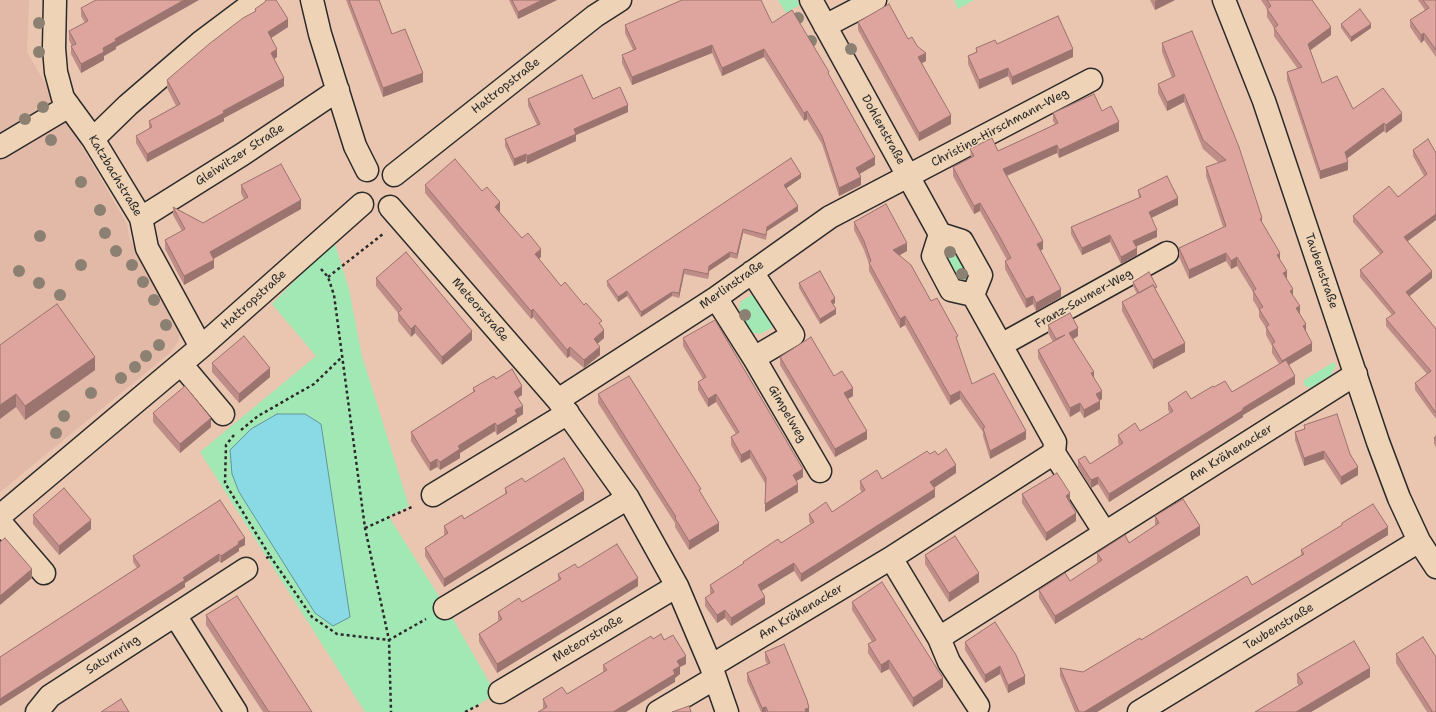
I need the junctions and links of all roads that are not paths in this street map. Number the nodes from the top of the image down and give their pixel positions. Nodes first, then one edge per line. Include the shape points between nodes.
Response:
1 (55, 0) edge
2 (257, 0) edge
3 (312, 0) edge
4 (620, 0) edge
5 (811, 0) edge
6 (875, 0) edge
7 (1224, 0) edge
8 (825, 26) junction
9 (1091, 80) dead end
10 (338, 90) junction
11 (69, 106) junction
12 (93, 139) junction
13 (0, 147) edge
14 (367, 170) junction
15 (394, 175) junction
16 (909, 176) junction
17 (362, 204) junction
18 (396, 213) junction
19 (141, 218) junction
20 (940, 234) junction
21 (1167, 253) dead end
22 (752, 272) junction
23 (973, 295) junction
24 (716, 298) junction
25 (1001, 345) junction
26 (201, 347) junction
27 (754, 358) junction
28 (181, 364) junction
29 (1356, 374) junction
30 (563, 407) junction
31 (223, 414) dead end
32 (1054, 454) junction
33 (820, 471) dead end
34 (433, 495) road end
35 (628, 498) junction
36 (0, 516) edge
37 (0, 522) edge
38 (1105, 533) junction
39 (1419, 541) junction
40 (891, 558) junction
41 (1436, 567) edge
42 (246, 569) road end
43 (44, 573) dead end
44 (677, 586) junction
45 (445, 608) road end
46 (176, 615) junction
47 (939, 638) junction
48 (713, 672) junction
49 (500, 692) dead end
50 (978, 706) dead end
51 (49, 707) edge
52 (236, 712) edge
53 (658, 712) edge
54 (727, 712) edge
55 (1139, 712) edge

1 - 11 street, Katzbachstraße via 56,72 63,98
2 - 12 street via 201,42
3 - 10 street
4 - 15 street, Hattropstraße via 595,16
5 - 8 street, Dohlenstraße
6 - 8 street
7 - 29 street, Taubenstraße via 1264,101
8 - 16 street, Dohlenstraße
9 - 16 street, Christine-Hirschmann-Weg
10 - 14 street via 355,146
10 - 19 street, Gleiwitzer Straße
11 - 12 street, Katzbachstraße
11 - 13 street
12 - 19 street, Katzbachstraße
14 - 15 street via 382,168
14 - 17 street via 356,186
15 - 18 street via 400,188
16 - 20 street, Dohlenstraße
16 - 22 street, Merlinstraße via 830,217
17 - 18 street via 367,208
17 - 26 street, Hattropstraße
18 - 30 street, Meteorstraße
19 - 26 street, Katzbachstraße via 147,248
20 - 23 street via 962,241 981,275
20 - 23 street via 933,256 951,290
21 - 25 street, Franz-Saumer-Weg
22 - 24 street, Merlinstraße
22 - 27 street via 793,335
23 - 25 street
24 - 27 street, Gimpelweg
24 - 30 street, Merlinstraße
25 - 32 street via 1055,442
26 - 28 street, Hattropstraße
27 - 33 street, Gimpelweg
28 - 31 street
28 - 36 street, Hattropstraße
29 - 38 street, Am Krähenacker
29 - 39 street, Taubenstraße via 1399,498
30 - 34 street
30 - 35 street, Meteorstraße
32 - 38 street
32 - 40 street, Am Krähenacker
35 - 44 street, Meteorstraße
35 - 45 street
37 - 43 street
38 - 47 street, Am Krähenacker
39 - 41 street, Taubenstraße
39 - 55 street, Taubenstraße
40 - 47 street
40 - 48 street, Am Krähenacker
42 - 46 street, Saturnring
44 - 48 street, Meteorstraße
44 - 49 street, Meteorstraße
46 - 51 street, Saturnring
46 - 52 street
47 - 50 street via 949,662
48 - 53 street, Am Krähenacker
48 - 54 street, Meteorstraße

